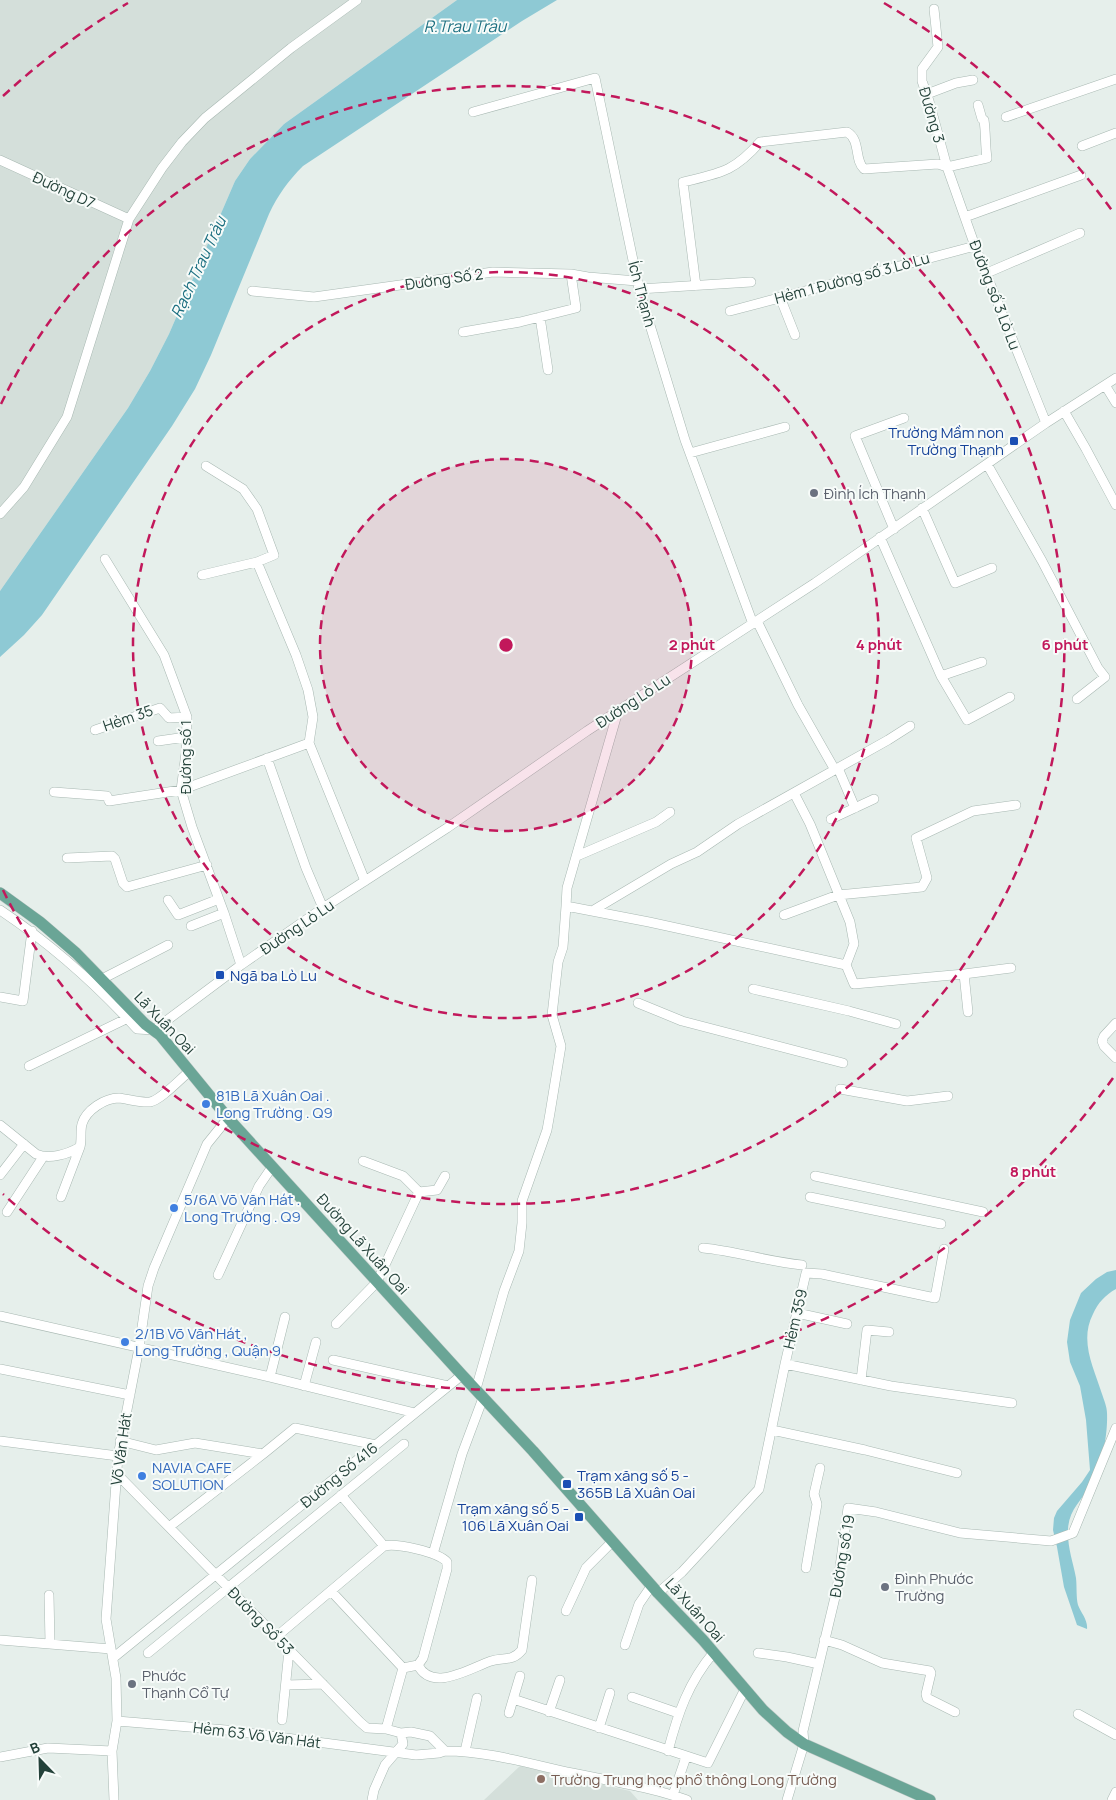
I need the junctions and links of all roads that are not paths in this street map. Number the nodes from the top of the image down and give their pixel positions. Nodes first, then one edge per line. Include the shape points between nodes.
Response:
1 (357, 0) edge
2 (934, 9) dead end
3 (1116, 79) edge
4 (972, 80) dead end
5 (927, 94) junction
6 (978, 105) dead end
7 (473, 112) dead end
8 (1006, 117) dead end
9 (1116, 133) edge
10 (1082, 146) dead end
11 (0, 160) edge
12 (947, 167) junction
13 (1081, 175) dead end
14 (965, 216) junction
15 (129, 219) junction
16 (1080, 233) dead end
17 (975, 246) junction
18 (987, 273) junction
19 (571, 274) junction
20 (751, 282) dead end
21 (638, 285) junction
22 (696, 286) junction
23 (252, 291) dead end
24 (780, 298) junction
25 (730, 311) dead end
26 (540, 318) junction
27 (463, 332) dead end
28 (796, 335) dead end
29 (548, 370) dead end
30 (1116, 378) edge
31 (1105, 385) junction
32 (1116, 402) edge
33 (1064, 411) junction
34 (904, 418) dead end
35 (1046, 423) junction
36 (785, 427) dead end
37 (690, 453) junction
38 (987, 464) junction
39 (206, 466) dead end
40 (1116, 506) edge
41 (922, 508) junction
42 (0, 514) edge
43 (894, 529) junction
44 (880, 537) junction
45 (105, 559) dead end
46 (257, 562) junction
47 (992, 568) dead end
48 (202, 575) dead end
49 (755, 622) junction
50 (982, 662) dead end
51 (941, 676) junction
52 (1010, 697) dead end
53 (1077, 699) dead end
54 (618, 711) junction
55 (187, 717) junction
56 (910, 726) dead end
57 (95, 730) dead end
58 (186, 737) junction
59 (158, 742) dead end
60 (309, 743) junction
61 (267, 758) junction
62 (837, 769) junction
63 (181, 790) junction
64 (54, 792) dead end
65 (794, 793) junction
66 (874, 800) dead end
67 (1016, 805) dead end
68 (855, 808) junction
69 (670, 812) dead end
70 (831, 819) dead end
71 (577, 856) junction
72 (67, 858) dead end
73 (206, 865) junction
74 (365, 881) junction
75 (0, 893) edge
76 (838, 895) junction
77 (219, 899) junction
78 (168, 900) dead end
79 (566, 906) junction
80 (323, 908) junction
81 (0, 910) edge
82 (592, 911) junction
83 (224, 913) junction
84 (784, 915) dead end
85 (191, 926) dead end
86 (32, 931) junction
87 (168, 945) dead end
88 (241, 965) junction
89 (846, 965) junction
90 (1011, 968) dead end
91 (964, 974) junction
92 (102, 979) junction
93 (753, 989) dead end
94 (0, 997) edge
95 (638, 1002) dead end
96 (968, 1012) dead end
97 (128, 1018) junction
98 (896, 1024) dead end
99 (1116, 1024) edge
100 (154, 1030) junction
101 (1116, 1058) edge
102 (843, 1063) dead end
103 (29, 1066) dead end
104 (190, 1071) junction
105 (840, 1089) dead end
106 (948, 1096) dead end
107 (228, 1118) junction
108 (0, 1125) edge
109 (24, 1144) junction
110 (80, 1147) junction
111 (43, 1157) junction
112 (363, 1161) dead end
113 (272, 1167) junction
114 (0, 1175) edge
115 (445, 1176) dead end
116 (815, 1176) dead end
117 (419, 1192) junction
118 (61, 1197) dead end
119 (810, 1197) dead end
120 (7, 1212) dead end
121 (983, 1212) dead end
122 (941, 1224) dead end
123 (703, 1248) dead end
124 (944, 1249) dead end
125 (804, 1269) junction
126 (218, 1275) dead end
127 (377, 1282) junction
128 (797, 1313) junction
129 (0, 1316) edge
130 (285, 1317) dead end
131 (336, 1324) dead end
132 (847, 1324) dead end
133 (889, 1332) dead end
134 (316, 1342) dead end
135 (139, 1348) junction
136 (332, 1360) dead end
137 (785, 1364) junction
138 (0, 1369) edge
139 (462, 1376) junction
140 (270, 1377) junction
141 (862, 1380) junction
142 (304, 1386) junction
143 (448, 1386) junction
144 (480, 1394) junction
145 (130, 1395) junction
146 (1012, 1403) dead end
147 (415, 1413) junction
148 (1116, 1428) edge
149 (772, 1430) junction
150 (120, 1441) junction
151 (0, 1442) edge
152 (404, 1444) dead end
153 (376, 1445) junction
154 (263, 1454) junction
155 (118, 1456) junction
156 (820, 1468) dead end
157 (957, 1472) dead end
158 (117, 1474) junction
159 (341, 1495) junction
160 (169, 1527) junction
161 (613, 1541) junction
162 (384, 1546) junction
163 (433, 1554) junction
164 (806, 1568) dead end
165 (215, 1574) junction
166 (532, 1580) dead end
167 (228, 1587) junction
168 (655, 1589) junction
169 (330, 1591) junction
170 (49, 1595) dead end
171 (566, 1611) dead end
172 (276, 1637) junction
173 (0, 1640) edge
174 (824, 1640) junction
175 (50, 1643) junction
176 (625, 1645) dead end
177 (111, 1649) junction
178 (289, 1650) junction
179 (714, 1652) junction
180 (148, 1653) dead end
181 (758, 1653) dead end
182 (113, 1658) junction
183 (819, 1664) junction
184 (418, 1665) junction
185 (403, 1668) junction
186 (520, 1676) dead end
187 (560, 1680) dead end
188 (323, 1684) junction
189 (286, 1685) junction
190 (745, 1689) junction
191 (610, 1693) dead end
192 (632, 1697) dead end
193 (477, 1698) dead end
194 (513, 1700) junction
195 (549, 1712) junction
196 (955, 1712) dead end
197 (508, 1713) dead end
198 (678, 1713) junction
199 (1078, 1714) dead end
200 (282, 1720) dead end
201 (117, 1721) junction
202 (386, 1728) junction
203 (599, 1728) junction
204 (401, 1733) junction
205 (1116, 1735) edge
206 (804, 1744) junction
207 (444, 1750) junction
208 (465, 1751) junction
209 (668, 1751) junction
210 (112, 1752) junction
211 (397, 1753) junction
212 (0, 1757) edge
213 (686, 1757) junction
214 (1116, 1792) edge
215 (673, 1795) junction
216 (114, 1800) edge
217 (372, 1800) edge
218 (687, 1800) edge
219 (787, 1800) edge
220 (930, 1800) edge
221 (1112, 1800) edge

1 - 15 street via 291,48 205,118 162,168
2 - 5 street, Đường 3 via 938,47 921,72
3 - 8 street
4 - 5 street
5 - 12 street, Đường 3
6 - 12 street via 987,136 984,143 987,158
7 - 21 street, Ích Thạnh via 595,78
9 - 10 street
11 - 15 street, Đường D7
12 - 14 street, Đường số 3 Lò Lu
12 - 22 street via 938,164 864,169 853,138 847,132 760,142 728,170 683,182
13 - 14 street
14 - 17 street, Đường số 3 Lò Lu
15 - 42 street via 67,417 24,487
16 - 18 street
17 - 18 street, Đường số 3 Lò Lu
17 - 24 street, Hẻm 1 Đường số 3 Lò Lu
18 - 35 street, Đường số 3 Lò Lu
19 - 21 street, Đường Số 2
19 - 23 street, Đường Số 2 via 493,272 314,297
19 - 26 street via 576,308
20 - 22 street, Đường Số 2
21 - 22 street, Đường Số 2
21 - 37 street, Ích Thạnh
24 - 25 street, Hẻm 1 Đường số 3 Lò Lu
24 - 28 street
26 - 27 street
26 - 29 street
30 - 31 street, Đường Lò Lu
31 - 32 street
31 - 33 street, Đường Lò Lu
33 - 35 street, Đường Lò Lu
33 - 40 street
34 - 43 street via 855,436
35 - 38 street, Đường Lò Lu
36 - 37 street
37 - 49 street, Ích Thạnh
38 - 41 street, Đường Lò Lu
38 - 53 street via 1105,677
39 - 46 street via 243,489 258,509 274,555
41 - 43 street, Đường Lò Lu
41 - 47 street via 955,583
43 - 44 street, Đường Lò Lu
44 - 49 street, Đường Lò Lu
44 - 51 street
45 - 55 street, Đường số 1 via 164,655
46 - 48 street
46 - 60 street via 308,690 313,717
49 - 54 street, Đường Lò Lu
49 - 62 street, Ích Thạnh via 798,705
50 - 51 street
51 - 52 street via 967,720
54 - 71 street
54 - 74 street, Đường Lò Lu
55 - 57 street, Hẻm 35 via 169,718 160,708
55 - 58 street, Đường số 1
56 - 62 street
58 - 59 street
58 - 63 street, Đường số 1
60 - 61 street
60 - 74 street
61 - 63 street
61 - 80 street
62 - 65 street
62 - 68 street, Ích Thạnh
63 - 64 street via 109,801 107,796
63 - 73 street, Đường số 1
65 - 76 street
65 - 82 street
66 - 68 street
67 - 76 street via 973,811 916,838 927,878 922,887
68 - 70 street
69 - 71 street via 656,822
71 - 79 street via 567,888
72 - 73 street via 112,856 123,884 127,886
73 - 77 street, Đường số 1
74 - 80 street, Đường Lò Lu
75 - 92 main road, Lã Xuân Oai via 40,922
76 - 84 street
76 - 89 street via 850,922 854,944
77 - 78 street via 178,916
77 - 83 street, Đường số 1
79 - 82 street
79 - 144 street via 552,1015 561,1046 550,1113 522,1202 519,1251 504,1291
80 - 88 street, Đường Lò Lu
81 - 86 street
82 - 89 street
83 - 85 street
83 - 88 street, Đường số 1
86 - 94 street via 23,1001
86 - 97 street via 85,975
87 - 92 street
88 - 100 street, Đường Lò Lu
89 - 91 street via 854,984
90 - 91 street
91 - 96 street
92 - 100 main road, Lã Xuân Oai
93 - 98 street
95 - 102 street via 682,1021
97 - 100 street via 137,1029
97 - 103 street
99 - 101 street via 1102,1041
100 - 104 main road, Lã Xuân Oai
104 - 107 main road, Lã Xuân Oai
104 - 110 street via 150,1102 117,1098 95,1107 86,1115
105 - 106 street via 906,1102
107 - 113 main road, Đường Lã Xuân Oai
107 - 135 street, Võ Văn Hát via 207,1144 154,1268 148,1286
108 - 109 street
109 - 111 street
109 - 114 street
110 - 111 street
110 - 118 street
111 - 120 street
112 - 117 street via 402,1176
113 - 126 street via 259,1186
113 - 127 main road, Đường Lã Xuân Oai
115 - 117 street via 437,1190
116 - 121 street
117 - 127 street
119 - 122 street
123 - 125 street
124 - 125 street via 935,1298
125 - 128 street, Hẻm 359
127 - 131 street
127 - 139 main road, Đường Lã Xuân Oai
128 - 132 street
128 - 137 street, Hẻm 359
129 - 135 street
130 - 140 street
133 - 141 street via 867,1330
134 - 142 street
135 - 140 street
135 - 145 street, Võ Văn Hát
136 - 143 street
137 - 141 street
137 - 149 street, Hẻm 359
138 - 145 street
139 - 143 street, Đường Số 416
139 - 144 main road, Đường Lã Xuân Oai
140 - 142 street
141 - 146 street
142 - 147 street
143 - 147 street, Đường Số 416
144 - 161 main road, Lã Xuân Oai
144 - 163 street
145 - 150 street, Võ Văn Hát
147 - 153 street, Đường Số 416
148 - 174 street, Đường số 19 via 1073,1533 1051,1541 960,1533 848,1508 837,1589
149 - 157 street
149 - 168 street, Hẻm 359 via 759,1489 682,1572
150 - 154 street via 156,1450 195,1443
150 - 155 street, Võ Văn Hát
151 - 155 street
152 - 159 street
153 - 154 street via 295,1428
153 - 165 street, Đường Số 416
154 - 160 street
155 - 158 street, Võ Văn Hát
156 - 164 street
158 - 160 street, Đường Số 53
158 - 177 street, Võ Văn Hát via 106,1619
159 - 162 street
159 - 167 street
160 - 165 street, Đường Số 53
161 - 168 main road, Lã Xuân Oai
161 - 171 street via 586,1568
162 - 163 street via 392,1544
162 - 169 street
163 - 184 street via 447,1562 447,1569 423,1658
165 - 167 street, Đường Số 53
165 - 182 street, Đường Số 416
166 - 184 street via 522,1650 516,1657 492,1661 467,1672 440,1678 422,1672
167 - 172 street, Đường Số 53
167 - 180 street
168 - 176 street, Hẻm 359 via 639,1604
168 - 179 main road, Lã Xuân Oai
169 - 172 street
169 - 185 street
170 - 175 street
172 - 178 street, Đường Số 53
173 - 175 street
174 - 183 street, Đường số 19
174 - 196 street via 882,1663 930,1671 927,1698
175 - 177 street
177 - 182 street, Võ Văn Hát
178 - 188 street, Đường Số 53
178 - 189 street
179 - 190 main road, Lã Xuân Oai
179 - 198 street via 700,1668
181 - 183 street
182 - 201 street, Võ Văn Hát
183 - 206 street, Đường số 19 via 803,1731
184 - 185 street
185 - 202 street
186 - 194 street
187 - 195 street
188 - 189 street
188 - 202 street, Đường Số 53 via 367,1728
189 - 200 street
190 - 206 main road, Lã Xuân Oai via 787,1732
190 - 213 street via 708,1763
191 - 203 street
192 - 198 street
193 - 208 street
194 - 195 street
194 - 197 street
195 - 203 street
198 - 209 street
199 - 205 street
201 - 210 street, Võ Văn Hát
201 - 211 street, Hẻm 63 Võ Văn Hát via 226,1730
202 - 204 street, Đường Số 53
203 - 209 street
204 - 207 street, Đường Số 53 via 430,1736
204 - 211 street via 403,1744
206 - 219 street
206 - 220 main road, Lã Xuân Oai
207 - 208 street, Hẻm 63 Võ Văn Hát
207 - 211 street, Hẻm 63 Võ Văn Hát via 416,1755
208 - 215 street, Hẻm 63 Võ Văn Hát
209 - 213 street
210 - 212 street via 48,1748
210 - 216 street, Võ Văn Hát
211 - 217 street via 385,1765
213 - 215 street
214 - 221 street
215 - 218 street, Hẻm 63 Võ Văn Hát

